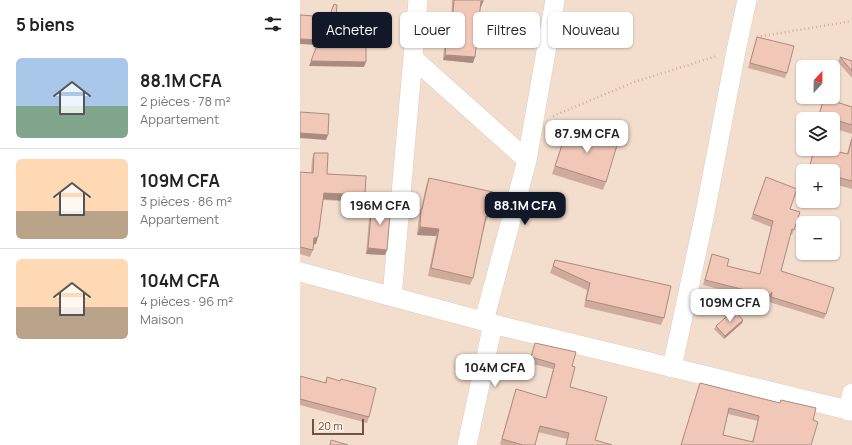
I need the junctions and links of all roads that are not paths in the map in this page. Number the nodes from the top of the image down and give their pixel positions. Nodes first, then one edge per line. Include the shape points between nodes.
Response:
1 (418, 0) edge
2 (555, 0) edge
3 (747, 0) edge
4 (412, 58) junction
5 (527, 160) junction
6 (300, 272) edge
7 (392, 297) junction
8 (489, 322) junction
9 (672, 368) junction
10 (851, 405) edge
11 (467, 445) edge

1 - 4 street
2 - 5 street
3 - 9 street
4 - 5 street
4 - 7 street
5 - 8 street
6 - 7 street
7 - 8 street
8 - 9 street
8 - 11 street
9 - 10 street

